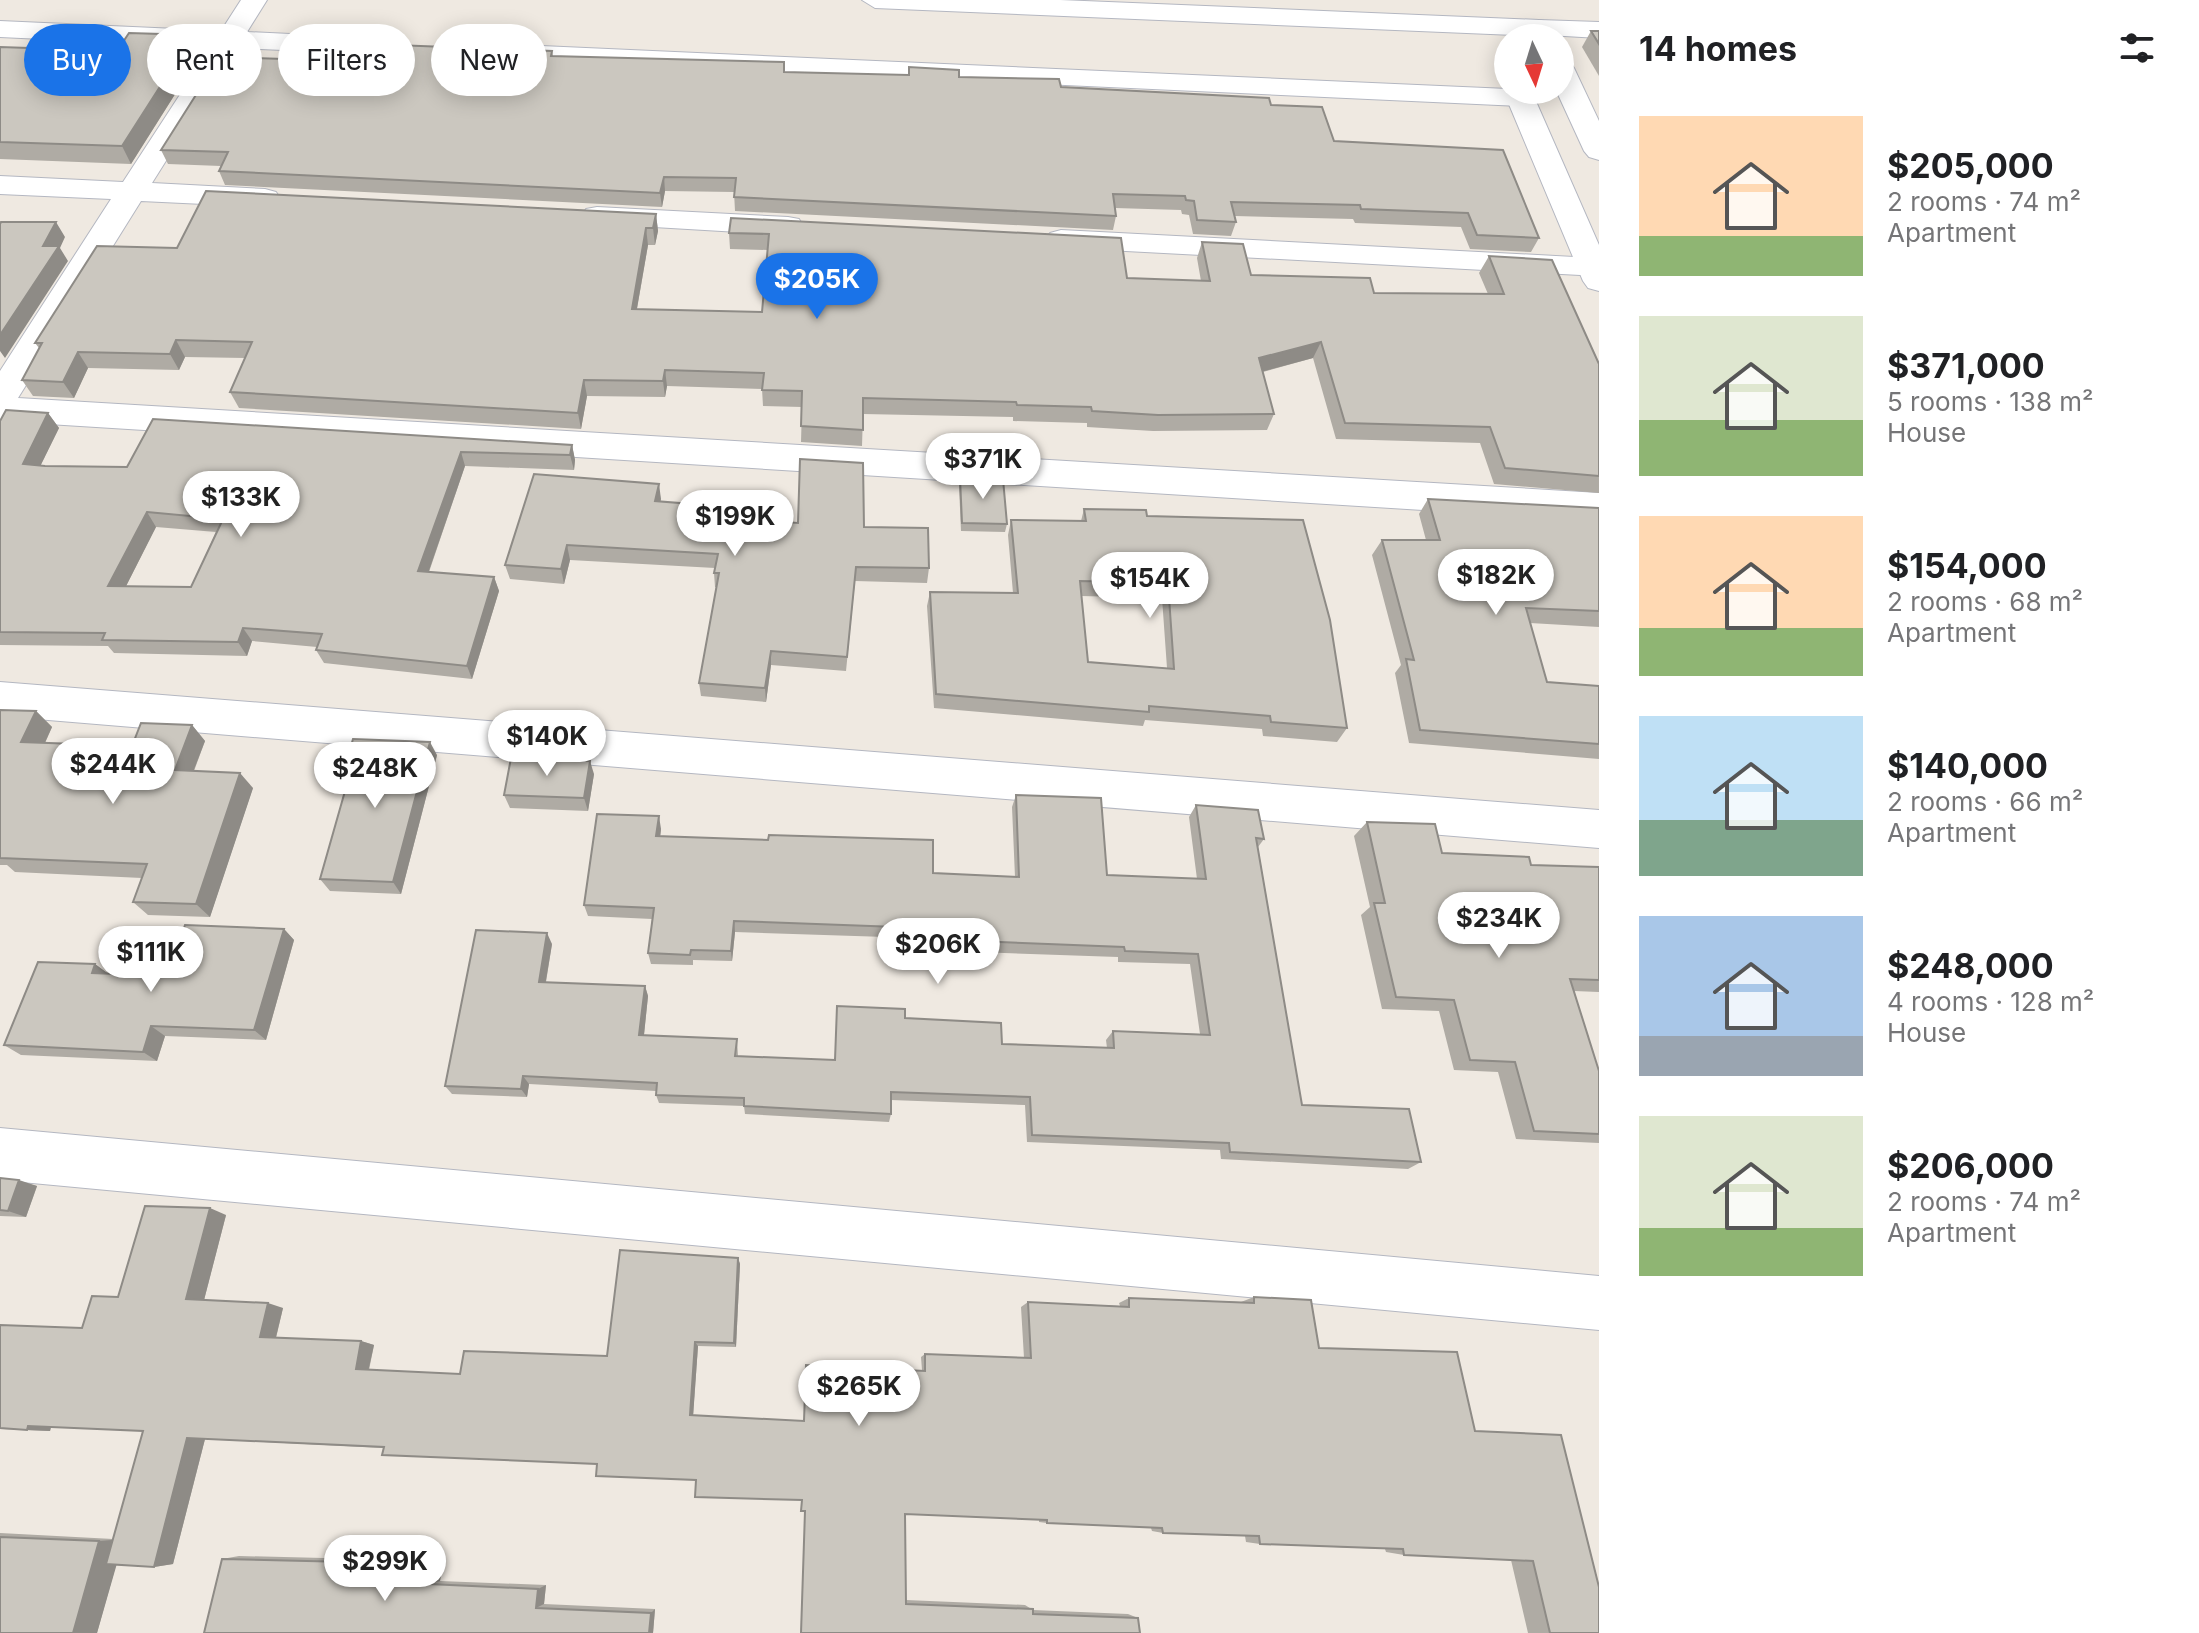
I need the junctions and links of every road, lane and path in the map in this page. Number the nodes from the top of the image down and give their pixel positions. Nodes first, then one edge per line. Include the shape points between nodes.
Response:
1 (254, 0) edge
2 (875, 0) edge
3 (1478, 0) edge
4 (1527, 0) edge
5 (238, 24) edge
6 (1538, 24) edge
7 (1491, 26) junction
8 (1494, 26) edge
9 (0, 29) edge
10 (1599, 30) edge
11 (1574, 31) edge
12 (1494, 34) edge
13 (147, 36) edge
14 (547, 53) edge
15 (1494, 93) edge
16 (193, 96) edge
17 (1574, 96) edge
18 (1523, 104) edge
19 (1596, 139) edge
20 (0, 185) edge
21 (134, 192) junction
22 (293, 200) edge
23 (562, 214) edge
24 (816, 227) edge
25 (1038, 239) edge
26 (1596, 275) edge
27 (0, 398) edge
28 (0, 409) edge
29 (1599, 507) edge
30 (0, 699) edge
31 (1599, 829) edge
32 (0, 1154) edge
33 (1599, 1303) edge

1 - 5 street
2 - 7 street
3 - 7 street
4 - 6 street
7 - 8 street
7 - 12 street
9 - 13 street
10 - 11 street
14 - 15 street
16 - 21 street
17 - 19 street
18 - 26 street
20 - 21 street
21 - 22 street
21 - 27 street
23 - 24 street
25 - 26 street
28 - 29 street
30 - 31 street
32 - 33 street

